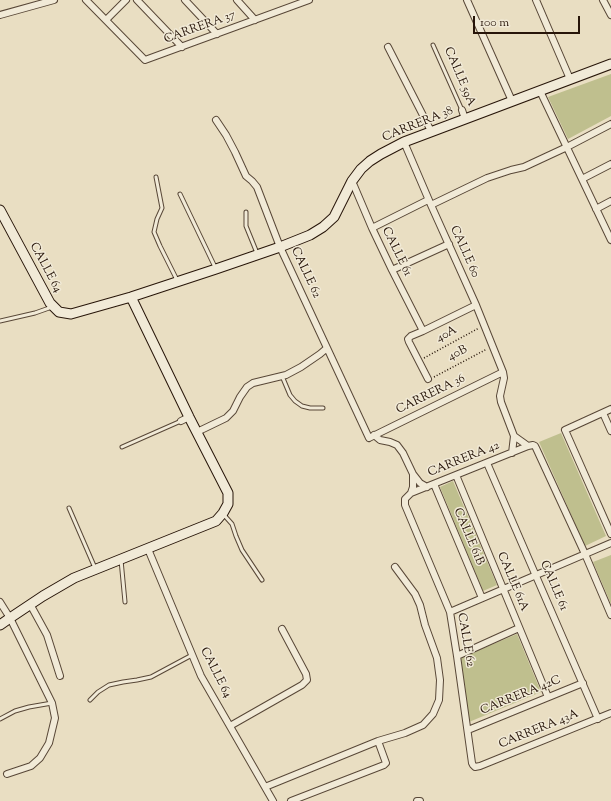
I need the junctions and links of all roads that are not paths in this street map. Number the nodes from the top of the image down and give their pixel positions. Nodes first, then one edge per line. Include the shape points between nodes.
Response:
1 (54, 0) edge
2 (86, 0) edge
3 (126, 0) edge
4 (137, 0) edge
5 (185, 0) edge
6 (237, 0) edge
7 (289, 0) edge
8 (309, 0) edge
9 (466, 0) edge
10 (536, 0) edge
11 (603, 0) edge
12 (39, 2) edge
13 (294, 5) junction
14 (0, 15) edge
15 (611, 16) edge
16 (106, 20) junction
17 (255, 20) junction
18 (217, 34) junction
19 (433, 45) dead end
20 (182, 47) junction
21 (388, 47) dead end
22 (611, 64) edge
23 (570, 79) junction
24 (540, 91) junction
25 (512, 101) junction
26 (463, 115) junction
27 (216, 120) dead end
28 (611, 124) edge
29 (431, 131) junction
30 (404, 142) junction
31 (567, 147) junction
32 (611, 164) edge
33 (156, 177) dead end
34 (582, 179) junction
35 (352, 181) junction
36 (180, 194) dead end
37 (611, 201) edge
38 (429, 202) junction
39 (596, 208) junction
40 (0, 210) edge
41 (246, 212) dead end
42 (372, 228) junction
43 (611, 240) edge
44 (449, 244) junction
45 (280, 247) junction
46 (257, 255) junction
47 (216, 269) junction
48 (392, 270) junction
49 (178, 281) junction
50 (131, 297) junction
51 (476, 305) junction
52 (53, 306) junction
53 (0, 321) edge
54 (423, 331) junction
55 (327, 348) junction
56 (503, 372) junction
57 (282, 376) junction
58 (430, 378) road end
59 (323, 408) dead end
60 (611, 409) edge
61 (603, 413) junction
62 (185, 419) junction
63 (611, 431) edge
64 (197, 432) junction
65 (514, 436) junction
66 (372, 437) junction
67 (122, 446) dead end
68 (530, 446) junction
69 (512, 452) junction
70 (487, 463) junction
71 (413, 474) junction
72 (456, 475) junction
73 (434, 484) junction
74 (427, 487) junction
75 (411, 493) junction
76 (405, 499) joint
77 (69, 508) dead end
78 (223, 514) junction
79 (611, 534) edge
80 (611, 543) edge
81 (148, 549) junction
82 (585, 554) junction
83 (121, 560) junction
84 (396, 567) dead end
85 (96, 570) junction
86 (536, 575) junction
87 (262, 580) dead end
88 (503, 589) junction
89 (482, 598) junction
90 (0, 602) edge
91 (125, 602) dead end
92 (30, 604) junction
93 (450, 612) junction
94 (611, 615) edge
95 (10, 618) junction
96 (0, 625) edge
97 (282, 628) dead end
98 (519, 628) junction
99 (192, 655) junction
100 (457, 656) junction
101 (60, 676) dead end
102 (583, 683) junction
103 (548, 697) junction
104 (90, 700) dead end
105 (52, 703) junction
106 (611, 713) edge
107 (598, 718) junction
108 (0, 719) edge
109 (230, 726) junction
110 (468, 730) junction
111 (378, 741) junction
112 (475, 766) joint
113 (7, 774) dead end
114 (266, 787) junction
115 (274, 801) edge
116 (291, 801) edge
117 (417, 801) edge
118 (420, 801) edge

1 - 12 street
2 - 16 street
3 - 16 street
4 - 20 street
5 - 18 street
6 - 17 street
7 - 13 street
8 - 13 street, CARRERA 37
9 - 25 street
10 - 23 street
11 - 15 street
12 - 14 street
13 - 17 street, CARRERA 37
16 - 20 street, CARRERA 37 via 145,60
17 - 18 street, CARRERA 37
18 - 20 street, CARRERA 37
19 - 26 lane, CALLE 59A
21 - 29 street
22 - 23 main road, CARRERA 38
23 - 24 main road, CARRERA 38
24 - 25 main road, CARRERA 38
24 - 31 street
25 - 26 main road, CARRERA 38
26 - 29 main road, CARRERA 38
27 - 45 street, CALLE 62 via 236,152 246,176 257,186
28 - 31 street
29 - 30 main road, CARRERA 38
30 - 35 main road, CARRERA 38 via 370,161
30 - 38 street, CALLE 60
31 - 34 street
31 - 38 street via 524,167 487,178
32 - 34 street
33 - 49 lane via 162,208 154,232
34 - 39 street
35 - 42 street, CALLE 61
35 - 45 main road, CARRERA 38 via 334,216 323,227
36 - 47 lane
37 - 39 street
38 - 42 street
38 - 44 street, CALLE 60
39 - 43 street
40 - 52 main road, CALLE 64
41 - 46 lane via 246,226
42 - 48 street, CALLE 61
44 - 48 street
44 - 51 street, CALLE 60
45 - 46 main road, CARRERA 38
45 - 55 street, CALLE 62
46 - 47 main road, CARRERA 38
47 - 49 main road, CARRERA 38
48 - 54 street, CALLE 61
49 - 50 main road, CARRERA 38
50 - 52 main road, CALLE 64 via 71,314 59,312
50 - 62 main road
51 - 54 street
51 - 56 street, CALLE 60
52 - 53 lane
54 - 58 street via 408,339
55 - 57 street via 301,367
55 - 66 street, CALLE 62
56 - 65 street via 501,402
56 - 66 street, CARRERA 36
57 - 59 lane via 295,401 302,406
57 - 64 street via 253,384 247,388 226,418
60 - 61 street
61 - 63 street
61 - 79 street via 565,430
62 - 64 main road
62 - 67 lane
64 - 78 main road via 228,493 228,504
65 - 68 street
65 - 69 street
66 - 71 street via 397,445
68 - 69 street, CARRERA 42
68 - 82 street via 536,448
69 - 70 street, CARRERA 42
70 - 72 street, CARRERA 42
70 - 86 street, CALLE 61
71 - 74 street
71 - 75 street
72 - 73 street, CARRERA 42
72 - 88 street, CALLE 61A
73 - 74 street, CARRERA 42
73 - 89 street, CALLE 61B
74 - 75 street, CARRERA 42
75 - 76 street, CARRERA 42
76 - 93 street, CALLE 62 via 405,505
77 - 85 lane
78 - 81 main road via 216,521
78 - 87 lane via 232,524 242,550
80 - 82 street
81 - 83 main road
81 - 99 street, CALLE 64
82 - 86 street
82 - 94 street
83 - 85 main road
83 - 91 lane
84 - 111 street via 420,605 437,658 439,700 423,725
85 - 92 main road via 74,578
86 - 88 street
86 - 102 street, CALLE 61
88 - 89 street
88 - 98 street, CALLE 61A
89 - 93 street
90 - 95 street
92 - 95 main road
92 - 101 street via 47,635
93 - 100 street, CALLE 62
95 - 96 main road
95 - 105 street
97 - 109 street via 307,680
98 - 100 street
98 - 103 street, CALLE 61A
99 - 104 lane via 151,677 109,685
99 - 109 street, CALLE 64
100 - 110 street, CALLE 62
102 - 103 street, CARRERA 42C
102 - 107 street, CALLE 61
103 - 110 street, CARRERA 42C
105 - 108 lane via 15,711
105 - 113 street via 55,718 49,743 40,758 31,766
106 - 107 street, CARRERA 43A
107 - 112 street, CARRERA 43A
109 - 114 street, CALLE 64
110 - 112 street, CALLE 62 via 472,763
111 - 114 street
111 - 116 street via 386,763 384,765
114 - 115 street, CALLE 64
117 - 118 street

